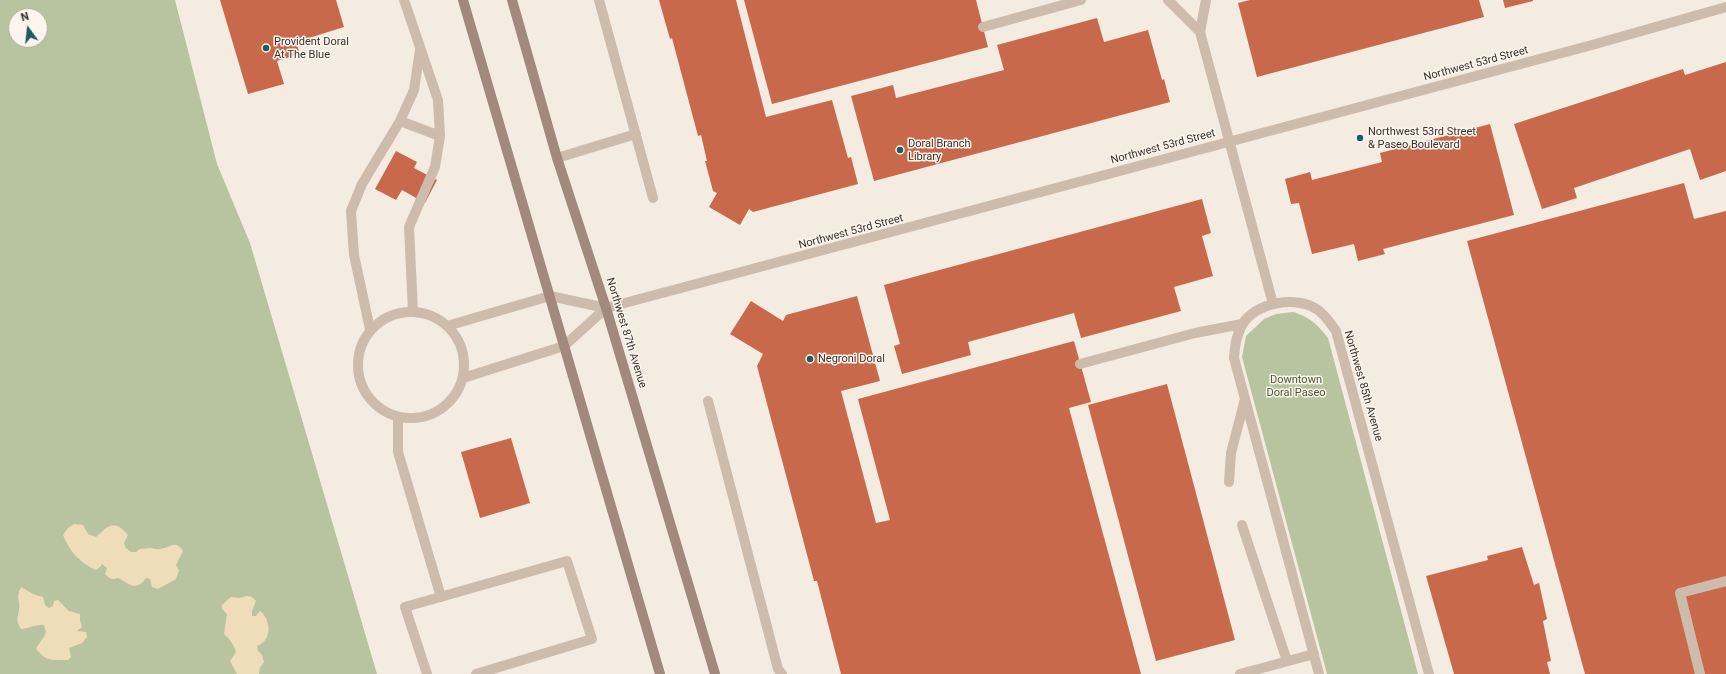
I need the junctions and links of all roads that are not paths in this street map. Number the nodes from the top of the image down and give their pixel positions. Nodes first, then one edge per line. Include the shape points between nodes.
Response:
1 (404, 0) edge
2 (463, 0) edge
3 (512, 0) edge
4 (599, 0) edge
5 (1081, 0) edge
6 (1168, 0) edge
7 (1206, 0) edge
8 (1726, 7) edge
9 (983, 27) dead end
10 (1200, 32) junction
11 (420, 48) junction
12 (400, 121) junction
13 (636, 134) junction
14 (440, 136) junction
15 (1230, 141) junction
16 (557, 158) junction
17 (654, 198) dead end
18 (550, 296) junction
19 (1273, 304) junction
20 (606, 308) junction
21 (413, 312) junction
22 (1242, 324) junction
23 (447, 326) junction
24 (370, 329) junction
25 (564, 346) junction
26 (1080, 364) dead end
27 (463, 378) junction
28 (1245, 400) junction
29 (708, 401) dead end
30 (398, 417) junction
31 (1229, 482) dead end
32 (1242, 525) dead end
33 (1726, 581) edge
34 (441, 597) junction
35 (1314, 654) junction
36 (1287, 661) junction
37 (427, 674) edge
38 (476, 674) edge
39 (660, 674) edge
40 (715, 674) edge
41 (782, 674) edge
42 (1240, 674) edge
43 (1320, 674) edge
44 (1429, 674) edge
45 (1700, 674) edge

1 - 11 street
2 - 18 main road
3 - 16 main road, Northwest 87th Avenue
4 - 13 street
5 - 9 street
6 - 10 street
7 - 10 street
8 - 15 street, Northwest 53rd Street
10 - 15 street
11 - 12 street via 414,90
11 - 14 street via 438,100
12 - 14 street
12 - 24 street via 362,184 351,211 354,255
13 - 16 street
13 - 17 street
14 - 21 street via 435,167 409,227
15 - 19 street
15 - 20 street, Northwest 53rd Street
16 - 20 main road, Northwest 87th Avenue
18 - 20 street, Northwest 53rd Street
18 - 23 street
18 - 25 main road
19 - 22 street, Northwest 85th Avenue via 1256,312
19 - 44 street, Northwest 85th Avenue via 1304,304 1318,310 1336,331
20 - 25 street, Northwest 53rd Street
20 - 40 main road, Northwest 87th Avenue
21 - 23 street via 437,318
21 - 24 street via 399,313 386,318
22 - 26 street via 1195,333
22 - 28 street, Northwest 85th Avenue via 1235,341 1234,358
23 - 27 street via 458,340 464,359
24 - 30 street via 357,359 359,378 366,395 380,409
25 - 27 street
25 - 39 main road
27 - 30 street via 456,393 445,406 431,414 414,418
28 - 31 street via 1231,453
28 - 35 street, Northwest 85th Avenue
29 - 41 street via 778,669
30 - 34 street via 398,452
32 - 36 street
33 - 45 street via 1680,593
34 - 37 street via 406,607
34 - 38 street via 567,561 592,639
35 - 36 street
35 - 43 street, Northwest 85th Avenue
36 - 42 street

